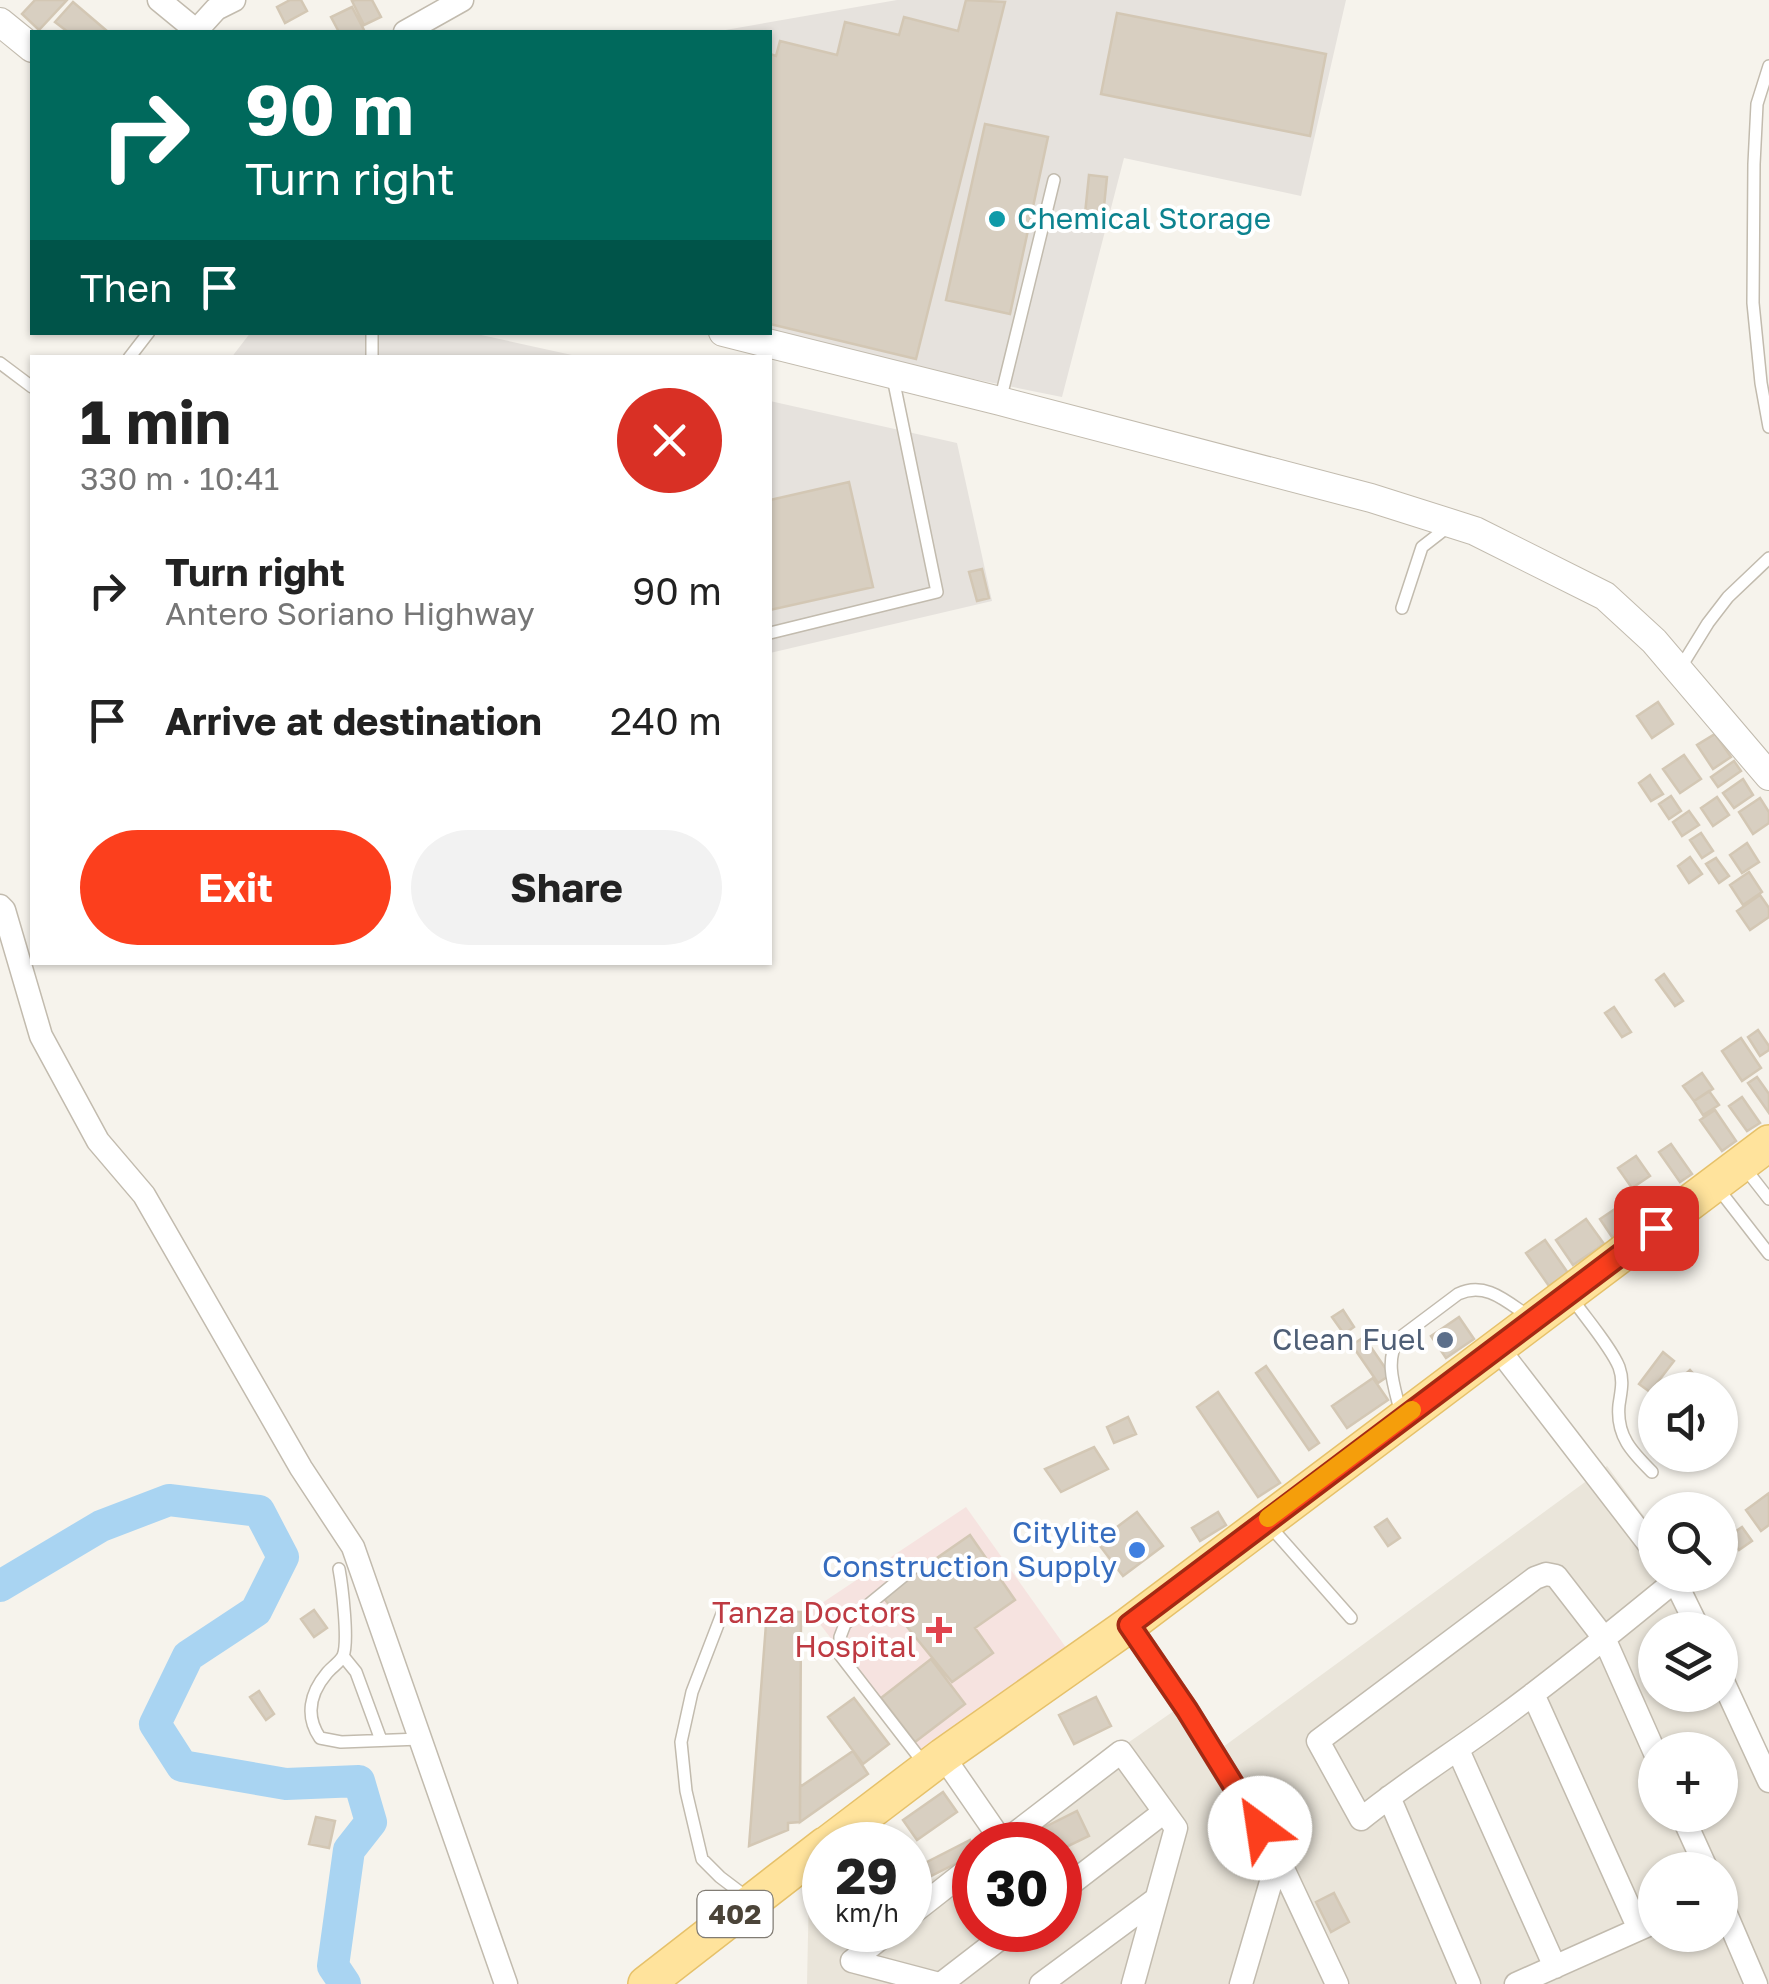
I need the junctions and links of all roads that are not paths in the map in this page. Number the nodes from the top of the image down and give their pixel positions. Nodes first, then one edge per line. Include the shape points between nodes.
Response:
1 (159, 0) edge
2 (234, 0) edge
3 (462, 0) edge
4 (0, 22) edge
5 (195, 30) edge
6 (199, 30) edge
7 (409, 30) edge
8 (30, 46) edge
9 (1769, 66) edge
10 (1054, 180) dead end
11 (147, 335) edge
12 (734, 335) edge
13 (131, 355) edge
14 (0, 363) edge
15 (892, 375) junction
16 (30, 386) edge
17 (1000, 401) junction
18 (1769, 427) edge
19 (1452, 523) junction
20 (1769, 558) edge
21 (1402, 608) dead end
22 (772, 633) edge
23 (1679, 670) junction
24 (1769, 776) edge
25 (0, 906) edge
26 (1742, 1164) edge
27 (1769, 1199) edge
28 (1769, 1254) edge
29 (1568, 1293) junction
30 (1534, 1319) junction
31 (1497, 1347) junction
32 (1402, 1418) junction
33 (1638, 1458) edge
34 (1266, 1520) junction
35 (1638, 1530) edge
36 (916, 1565) dead end
37 (339, 1569) dead end
38 (1658, 1592) edge
39 (722, 1614) dead end
40 (1351, 1618) dead end
41 (1129, 1625) junction
42 (1604, 1638) junction
43 (343, 1656) junction
44 (1533, 1694) junction
45 (1737, 1712) edge
46 (1645, 1732) edge
47 (420, 1739) junction
48 (382, 1740) junction
49 (1458, 1750) junction
50 (935, 1763) junction
51 (1769, 1781) edge
52 (1388, 1797) junction
53 (1164, 1812) junction
54 (856, 1822) edge
55 (983, 1822) edge
56 (1030, 1822) edge
57 (1278, 1858) junction
58 (802, 1862) edge
59 (1082, 1875) edge
60 (952, 1882) edge
61 (932, 1898) edge
62 (1156, 1900) junction
63 (751, 1901) junction
64 (1638, 1908) edge
65 (1638, 1930) edge
66 (1738, 1951) edge
67 (863, 1952) edge
68 (982, 1952) edge
69 (1555, 1967) junction
70 (1749, 1982) edge
71 (506, 1984) edge
72 (646, 1984) edge
73 (940, 1984) edge
74 (1040, 1984) edge
75 (1133, 1984) edge
76 (1242, 1984) edge
77 (1337, 1984) edge
78 (1470, 1984) edge
79 (1516, 1984) edge

1 - 5 street
2 - 6 street
3 - 7 street
4 - 8 street
9 - 18 lane via 1757,104 1753,303
10 - 17 lane
11 - 13 lane
12 - 15 street
14 - 16 lane
15 - 17 street
15 - 22 lane via 937,592
17 - 19 street
19 - 21 lane via 1422,547
19 - 23 street via 1605,596
20 - 23 lane via 1728,596
23 - 24 street
25 - 47 street via 41,1036 98,1141 144,1195 353,1547
26 - 27 lane
26 - 28 lane
26 - 29 main road, 402
29 - 30 main road, 402
29 - 33 lane via 1618,1365 1620,1427
30 - 31 main road, 402
30 - 32 lane via 1480,1288 1398,1339 1390,1366
31 - 32 main road, 402
31 - 35 street
32 - 34 main road, 402
34 - 40 lane
34 - 41 main road, 402
36 - 50 lane via 845,1624 839,1646 866,1692
37 - 43 lane
38 - 42 street
39 - 63 lane via 692,1692 681,1742 684,1775 702,1859
41 - 50 main road, 402
41 - 57 street
42 - 44 street
42 - 46 street
42 - 52 street via 1556,1576 1535,1578 1318,1742 1361,1820
43 - 48 lane via 356,1672
43 - 48 lane via 315,1690 312,1726 320,1738
44 - 49 street
44 - 64 street
45 - 51 street
47 - 48 lane
47 - 71 street
49 - 52 street
49 - 69 street
50 - 54 main road, 402
50 - 55 street
52 - 78 street
53 - 56 street via 1121,1752
53 - 59 street
53 - 62 street via 1176,1828
57 - 76 street
57 - 77 street
58 - 63 main road, 402
60 - 61 street
62 - 74 street
62 - 75 street
63 - 72 main road, 402
65 - 69 street
66 - 70 street
67 - 73 street via 852,1961
68 - 73 street
69 - 79 street

